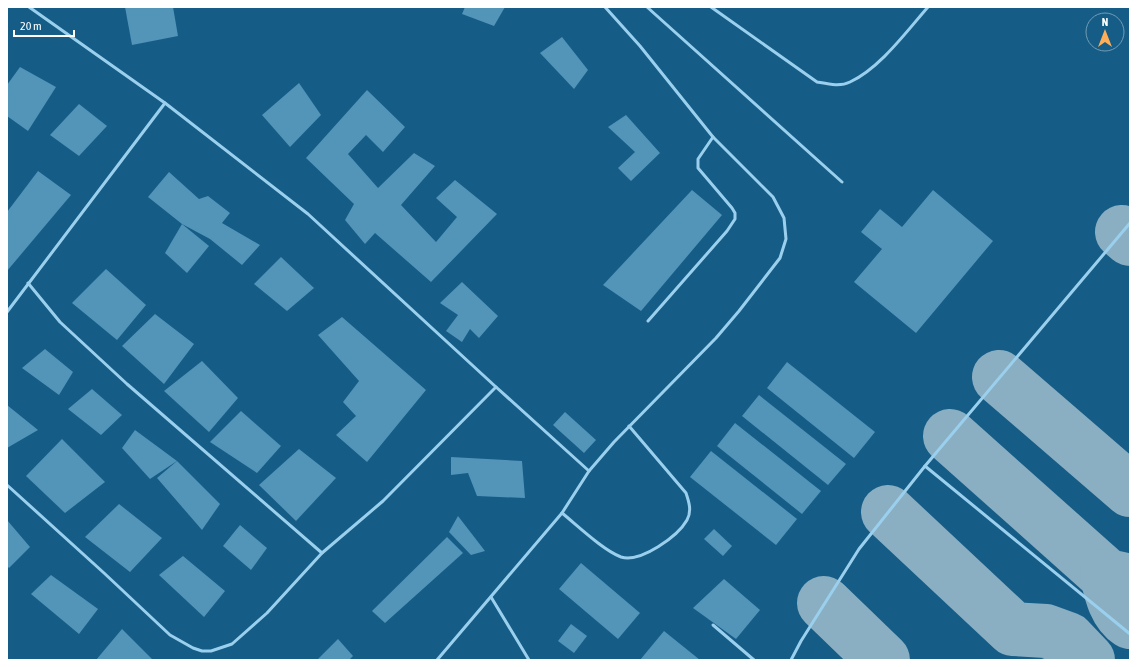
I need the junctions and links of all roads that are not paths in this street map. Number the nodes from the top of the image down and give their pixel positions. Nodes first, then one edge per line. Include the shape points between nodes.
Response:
1 (29, 7) edge
2 (605, 7) edge
3 (647, 7) edge
4 (711, 7) edge
5 (928, 7) edge
6 (165, 103) junction
7 (713, 137) junction
8 (842, 182) dead end
9 (1130, 223) edge
10 (28, 283) junction
11 (7, 312) edge
12 (648, 321) dead end
13 (496, 387) junction
14 (629, 426) junction
15 (925, 466) junction
16 (589, 471) junction
17 (7, 485) edge
18 (562, 513) junction
19 (322, 553) junction
20 (491, 597) junction
21 (713, 625) dead end
22 (1130, 634) edge
23 (437, 660) edge
24 (529, 660) edge
25 (754, 660) edge
26 (791, 660) edge

1 - 6 lane
2 - 7 lane
3 - 8 lane
4 - 5 lane via 817,82 833,85 850,83 877,64
6 - 10 lane
6 - 13 lane via 308,214
7 - 12 lane via 698,159 698,168 732,208 735,219
7 - 14 lane via 774,197 784,218 784,246 780,258 716,338
9 - 15 lane
10 - 11 lane
10 - 19 lane via 60,322 127,384
13 - 16 lane
13 - 19 lane via 383,501
14 - 16 lane
14 - 18 lane via 686,493 690,507 688,519 677,532 652,551 634,558 622,557 600,545
15 - 22 lane
15 - 26 lane via 859,549
16 - 18 lane
17 - 19 lane via 170,635 193,648 202,650 211,651 232,644 267,613
18 - 20 lane
20 - 23 lane
20 - 24 lane
21 - 25 lane

